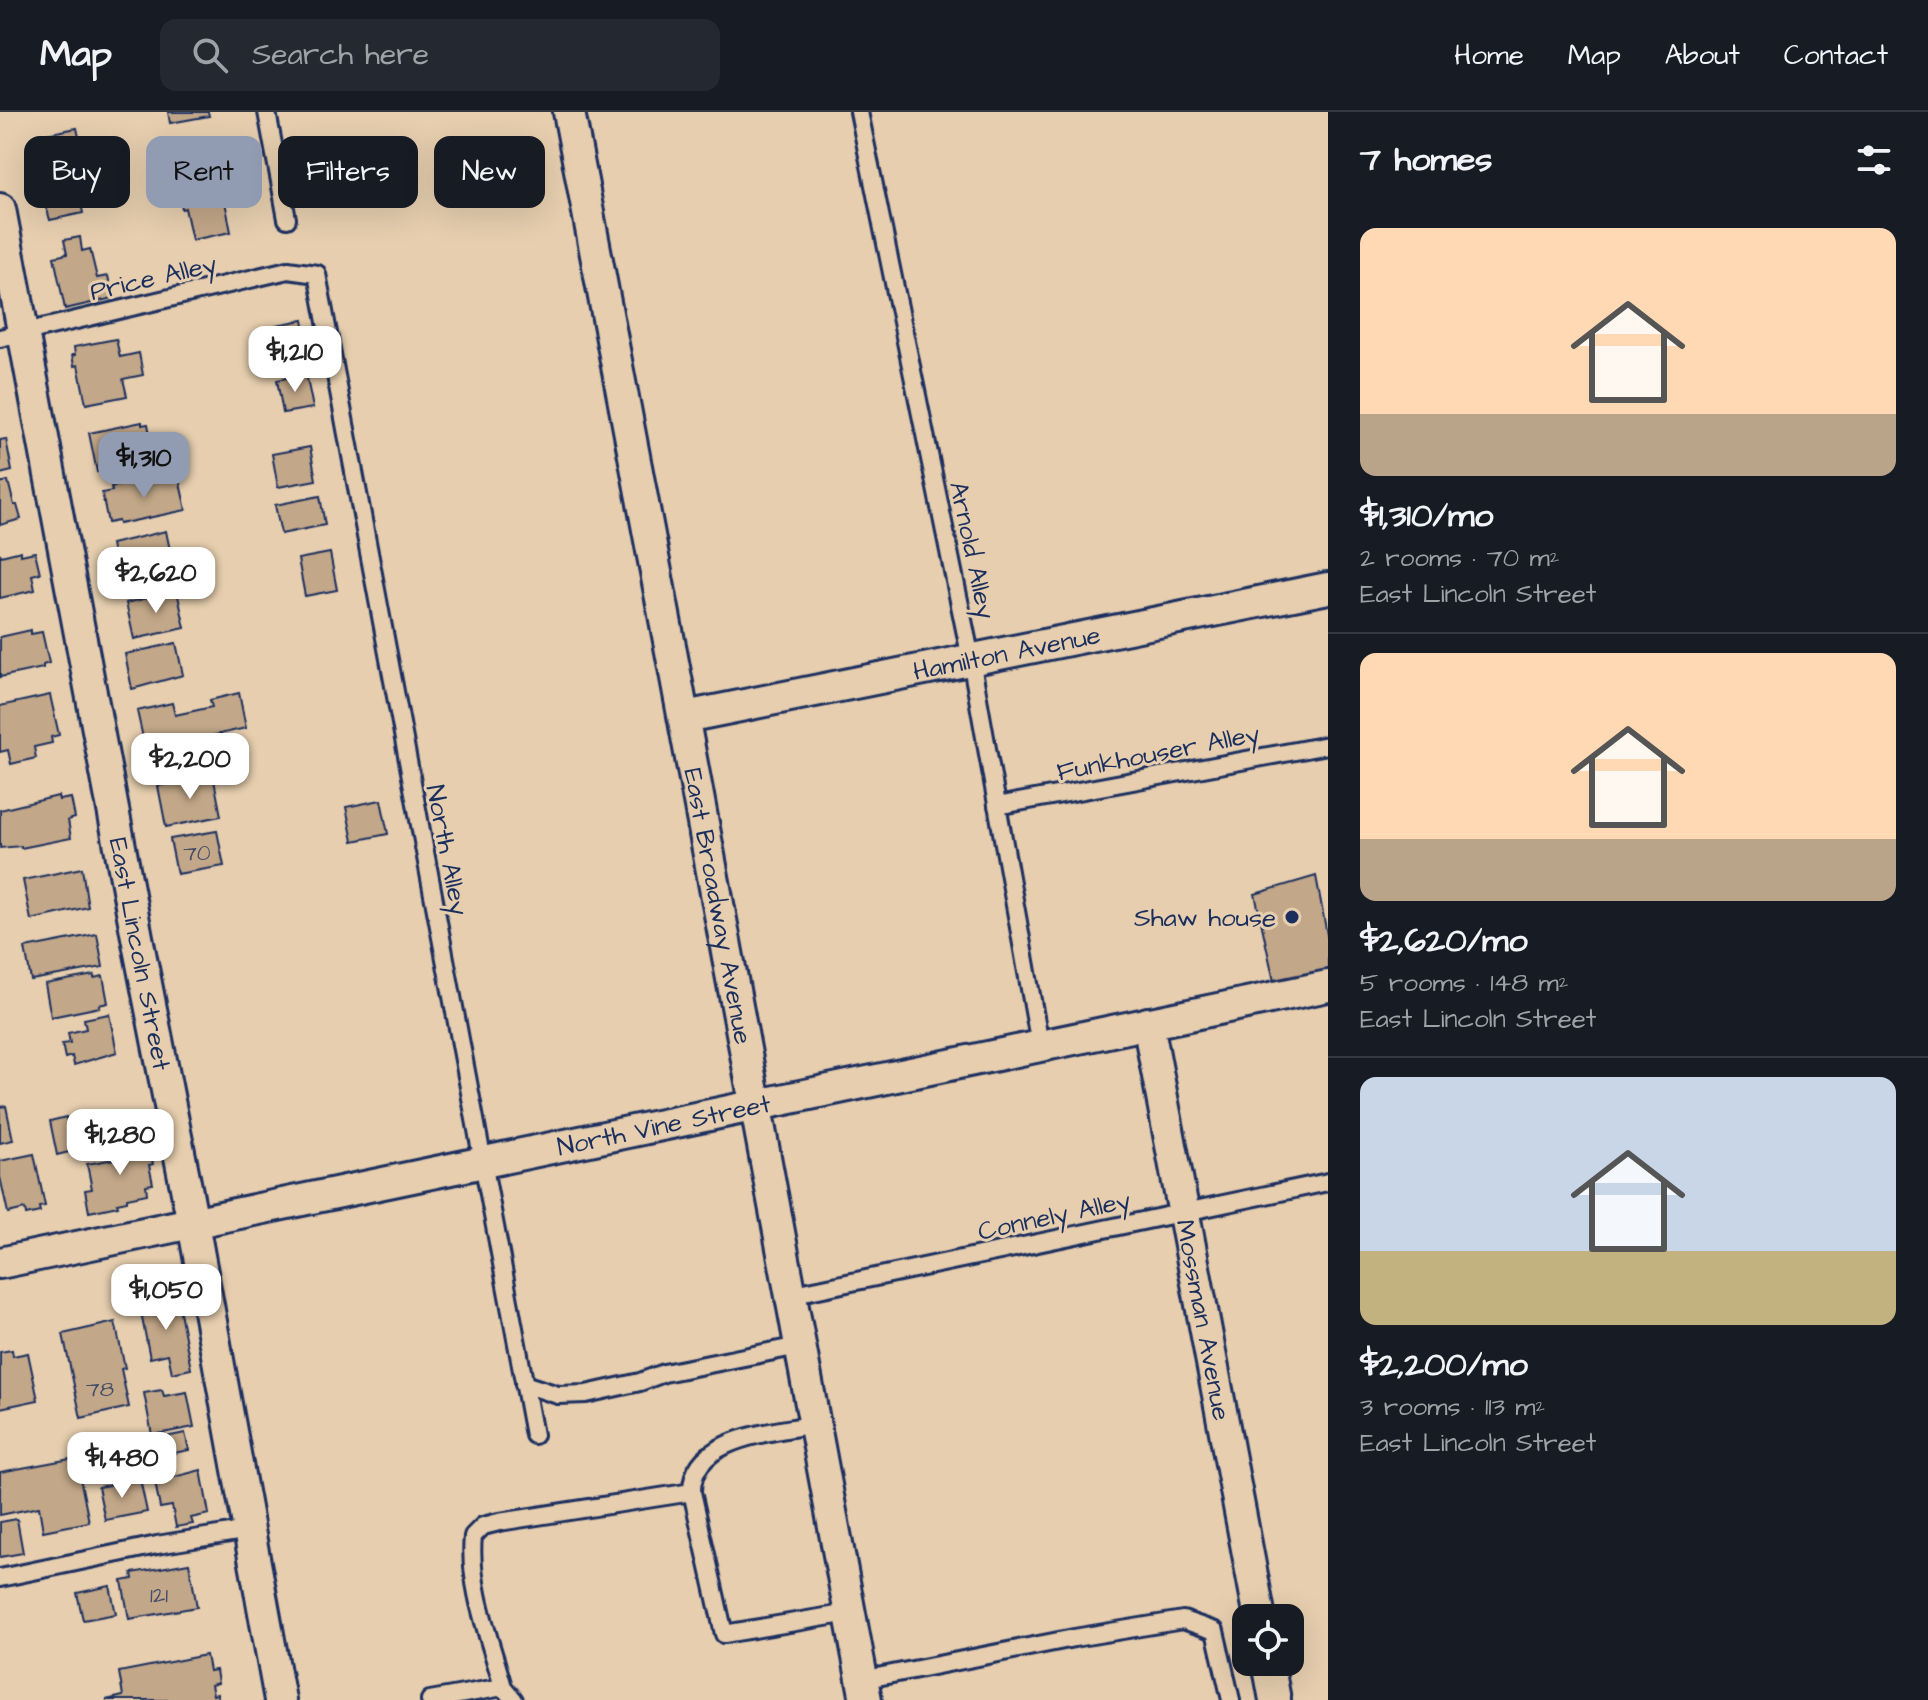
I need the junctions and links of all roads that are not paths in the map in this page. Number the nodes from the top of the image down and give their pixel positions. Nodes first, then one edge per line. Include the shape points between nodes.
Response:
1 (267, 112) edge
2 (569, 112) edge
3 (859, 112) edge
4 (0, 209) edge
5 (287, 219) dead end
6 (317, 274) joint
7 (12, 335) edge
8 (1328, 588) edge
9 (971, 659) junction
10 (685, 717) junction
11 (1328, 745) edge
12 (997, 806) junction
13 (1328, 986) edge
14 (1148, 1023) junction
15 (1040, 1045) junction
16 (754, 1104) junction
17 (482, 1164) junction
18 (1328, 1182) edge
19 (1183, 1212) junction
20 (193, 1223) junction
21 (0, 1263) edge
22 (790, 1295) junction
23 (799, 1346) junction
24 (524, 1384) junction
25 (814, 1424) junction
26 (534, 1435) dead end
27 (692, 1492) junction
28 (249, 1530) junction
29 (0, 1578) edge
30 (1257, 1604) edge
31 (849, 1613) junction
32 (1271, 1676) edge
33 (864, 1690) edge
34 (508, 1694) edge
35 (280, 1700) edge
36 (430, 1700) edge
37 (1231, 1700) edge
38 (1275, 1700) edge

1 - 5 lane
2 - 10 street, East Broadway Avenue
3 - 9 lane, Arnold Alley
4 - 7 street, East Lincoln Street
6 - 7 lane, Price Alley via 288,270
6 - 17 lane, North Alley
7 - 20 street, East Lincoln Street
8 - 9 street, Hamilton Avenue
9 - 10 street, Hamilton Avenue
9 - 12 lane, Arnold Alley
10 - 16 street, East Broadway Avenue
11 - 12 lane, Funkhouser Alley
12 - 15 lane, Arnold Alley
13 - 14 street, North Vine Street
14 - 15 street, North Vine Street
14 - 19 street, Mossman Avenue
15 - 16 street, North Vine Street
16 - 17 street, North Vine Street
16 - 22 street, East Broadway Avenue
17 - 20 street, North Vine Street
17 - 24 lane, North Alley
18 - 19 lane, Connely Alley
19 - 22 lane, Connely Alley
19 - 30 street, Mossman Avenue
20 - 21 street, North Vine Street
20 - 28 street, East Lincoln Street
22 - 23 street, East Broadway Avenue
23 - 24 lane via 586,1394 558,1395
23 - 25 street, East Broadway Avenue
24 - 26 lane, North Alley
25 - 27 lane via 720,1446 698,1467 691,1479
25 - 31 street, East Broadway Avenue
27 - 31 lane via 724,1634
27 - 34 lane via 499,1522 483,1526 473,1536 475,1580
28 - 29 lane
28 - 35 street, East Lincoln Street
31 - 33 street, East Broadway Avenue
32 - 38 street
33 - 37 lane via 1074,1638 1183,1620 1215,1631
34 - 36 lane

